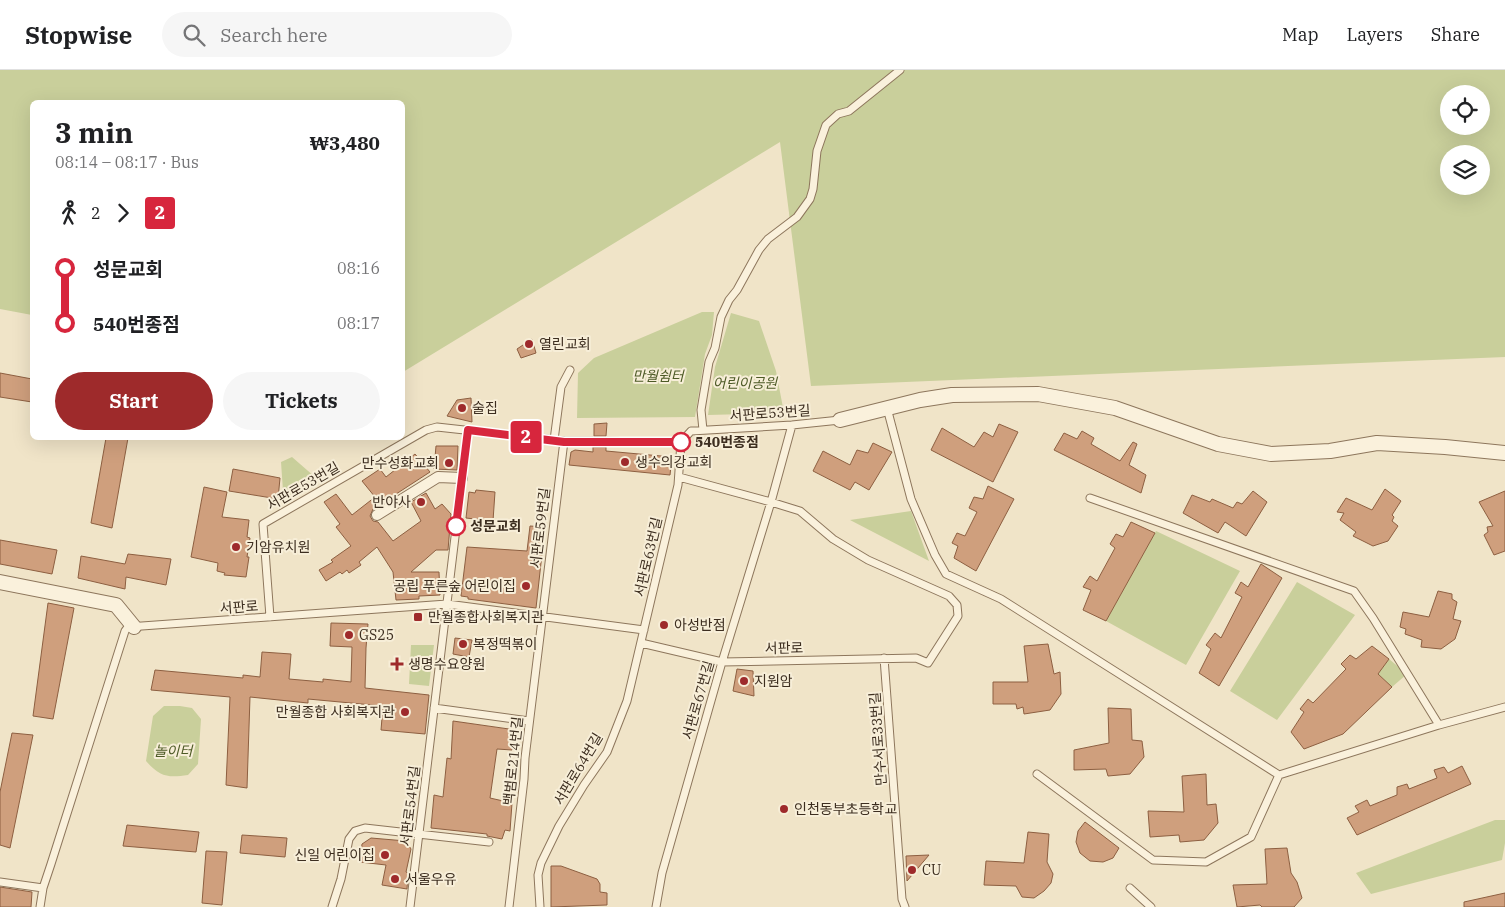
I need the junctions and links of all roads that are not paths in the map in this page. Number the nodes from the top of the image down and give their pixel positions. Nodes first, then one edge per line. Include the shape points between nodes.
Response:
1 (900, 70) edge
2 (570, 370) dead end
3 (887, 408) junction
4 (840, 420) joint
5 (792, 425) junction
6 (468, 430) junction
7 (703, 430) junction
8 (554, 440) junction
9 (564, 442) junction
10 (681, 442) junction
11 (1505, 453) edge
12 (679, 477) junction
13 (462, 478) junction
14 (1090, 498) dead end
15 (772, 502) junction
16 (377, 515) dead end
17 (0, 582) edge
18 (447, 604) junction
19 (270, 617) junction
20 (542, 617) junction
21 (134, 627) junction
22 (644, 630) junction
23 (641, 643) junction
24 (884, 658) junction
25 (722, 662) junction
26 (1505, 707) edge
27 (434, 708) junction
28 (529, 720) junction
29 (1439, 725) junction
30 (1037, 774) dead end
31 (1279, 776) junction
32 (419, 834) junction
33 (489, 842) dead end
34 (0, 882) edge
35 (43, 888) junction
36 (1130, 888) dead end
37 (40, 907) edge
38 (332, 907) edge
39 (410, 907) edge
40 (509, 907) edge
41 (540, 907) edge
42 (656, 907) edge
43 (905, 907) edge
44 (1151, 907) edge

1 - 7 lane via 826,125 817,151 810,200 797,217 759,250 729,300 709,362 701,410
2 - 8 lane via 561,387
3 - 4 street
3 - 11 street via 952,395 1038,394 1114,408 1218,444 1271,454 1330,451 1377,443
3 - 31 lane via 911,500 946,574 1001,599
4 - 5 lane, 서판로53번길
5 - 7 lane, 서판로53번길
5 - 15 lane, 서판로67번길
6 - 8 lane, 서판로53번길
6 - 13 lane
6 - 19 lane, 서판로53번길 via 437,427 426,430 263,524
7 - 10 lane, 서판로53번길 via 691,431
8 - 9 lane, 서판로53번길
9 - 10 lane, 서판로53번길
9 - 20 lane, 서판로59번길
10 - 12 lane, 서판로63번길
12 - 15 lane
12 - 22 lane, 서판로63번길
13 - 16 street via 438,477
13 - 18 lane
14 - 29 lane via 1354,591
15 - 24 lane, 서판로 via 800,511 833,539 868,560 949,596 957,605 958,616 928,663 916,658
15 - 25 lane, 서판로67번길
17 - 21 street via 116,606
18 - 19 lane, 서판로
18 - 20 lane, 서판로
18 - 27 lane, 서판로54번길
19 - 21 lane, 서판로
20 - 22 lane, 서판로
20 - 28 lane, 백범로214번길
21 - 35 lane via 124,631
22 - 23 lane, 서판로63번길
23 - 25 lane, 서판로
23 - 41 lane, 서판로64번길 via 627,701 607,752 559,826 541,862 538,875
24 - 25 lane, 서판로
24 - 43 lane, 만수서로33번길
25 - 42 lane, 서판로67번길 via 662,873
26 - 29 lane
27 - 28 lane
27 - 32 lane, 서판로54번길
28 - 40 lane, 백범로214번길
29 - 31 lane
30 - 31 lane via 1153,860 1206,862 1250,837
32 - 33 lane
32 - 38 lane via 365,828 355,831 349,839
32 - 39 lane, 서판로54번길
34 - 35 lane
35 - 37 lane
36 - 44 lane

